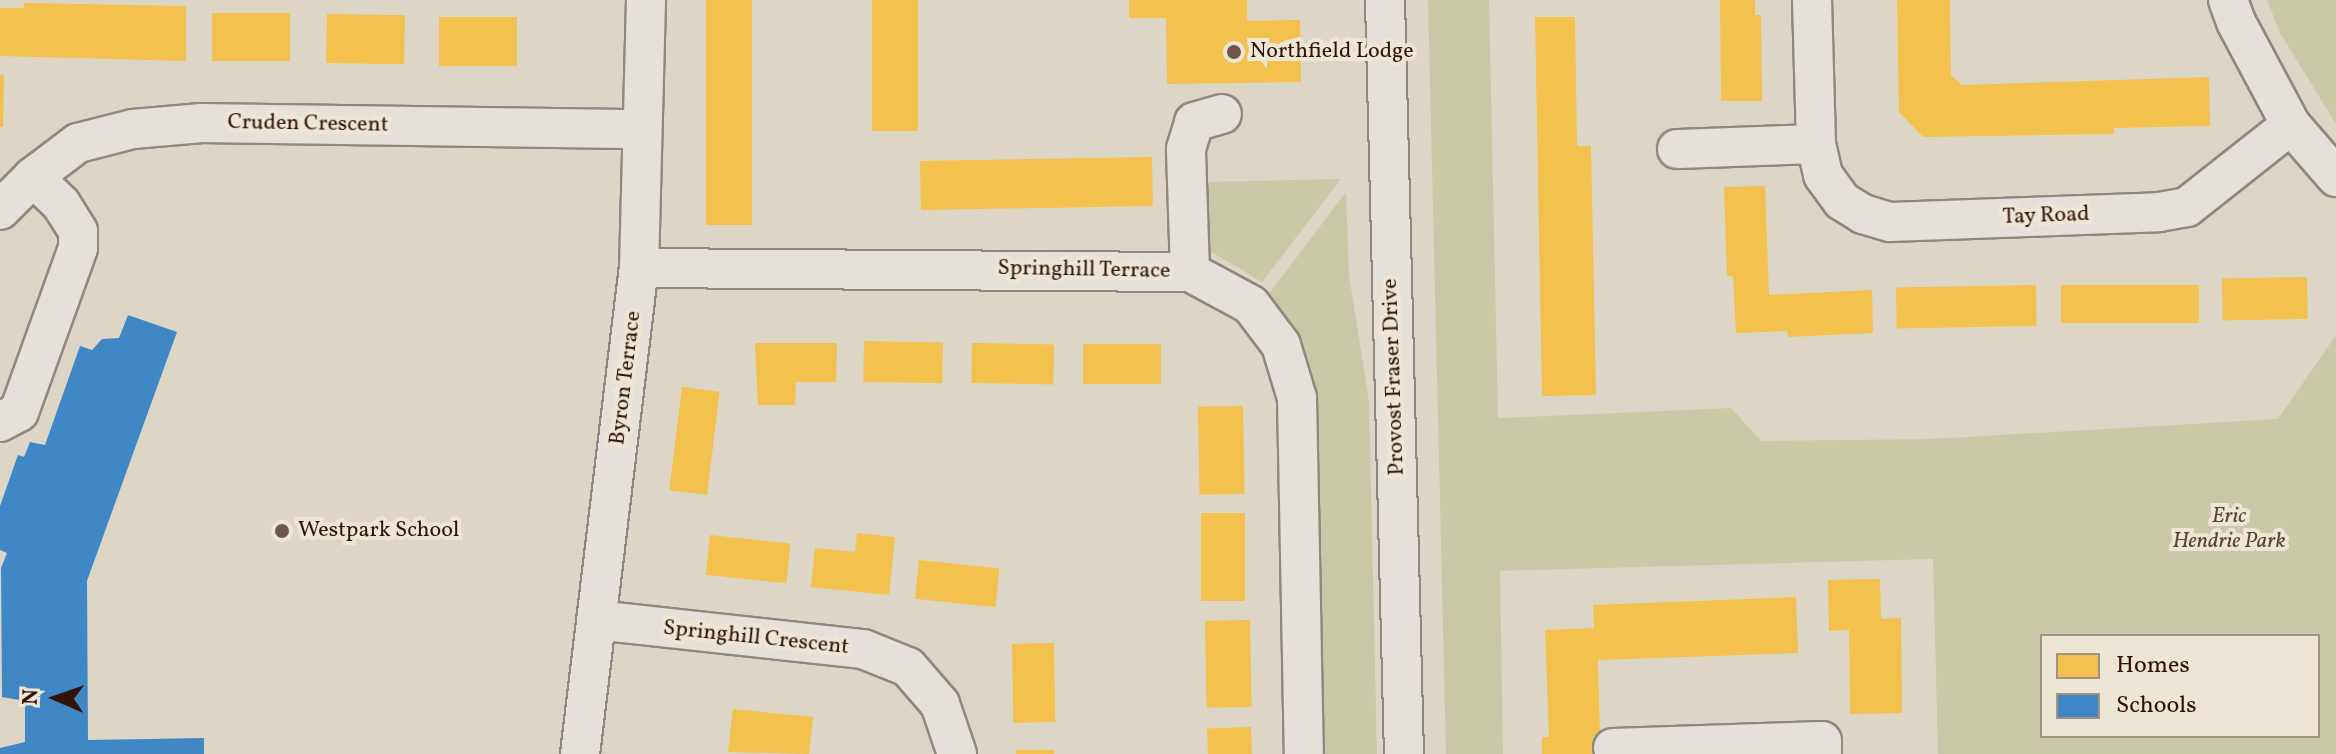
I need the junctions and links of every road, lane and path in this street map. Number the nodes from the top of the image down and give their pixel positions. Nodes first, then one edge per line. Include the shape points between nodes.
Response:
1 (646, 0) edge
2 (1385, 0) edge
3 (1812, 0) edge
4 (2228, 0) edge
5 (1222, 114) dead end
6 (2291, 125) junction
7 (642, 129) junction
8 (1816, 144) junction
9 (1677, 149) dead end
10 (33, 177) junction
11 (2336, 177) edge
12 (0, 210) edge
13 (639, 268) junction
14 (1190, 272) junction
15 (0, 422) edge
16 (596, 620) junction
17 (1613, 748) dead end
18 (1805, 748) edge
19 (1697, 750) edge
20 (580, 754) edge
21 (957, 754) edge
22 (1304, 754) edge
23 (1404, 754) edge

1 - 7 street, Byron Terrace
2 - 23 street, Provost Fraser Drive
3 - 8 street, Tay Road
4 - 6 street
5 - 14 street via 1194,122 1186,149
6 - 8 street, Tay Road via 2187,207 2159,212 1890,222 1842,201 1823,175
6 - 11 street
7 - 10 street, Cruden Crescent via 188,124 133,129 78,143
7 - 13 street, Byron Terrace
8 - 9 street
10 - 12 street, Cruden Crescent
10 - 15 street via 61,204 78,231 78,248 19,412
13 - 14 street, Springhill Terrace
13 - 16 street, Byron Terrace
14 - 22 street, Springhill Terrace via 1251,305 1281,345 1297,398
16 - 20 street, Byron Terrace
16 - 21 street, Springhill Crescent via 863,649 908,667 940,704
17 - 19 street
18 - 19 street

